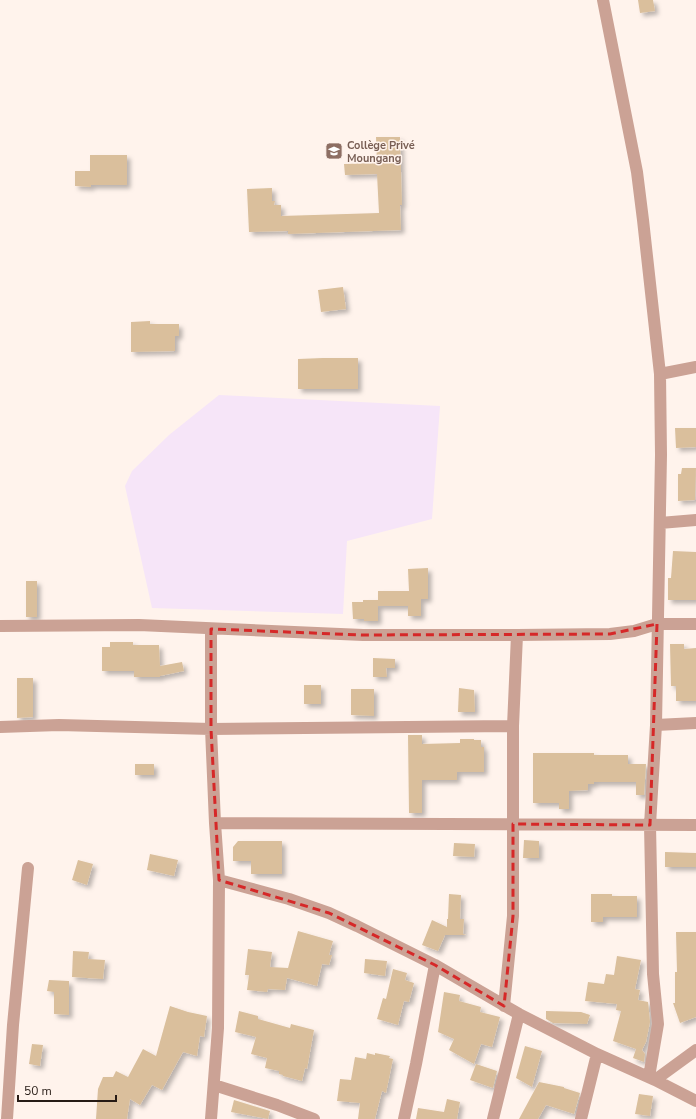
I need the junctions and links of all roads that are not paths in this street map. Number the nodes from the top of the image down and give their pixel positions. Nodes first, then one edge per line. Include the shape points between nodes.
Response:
1 (603, 0) edge
2 (696, 367) edge
3 (660, 374) junction
4 (696, 520) edge
5 (660, 523) junction
6 (657, 624) junction
7 (696, 624) edge
8 (0, 626) edge
9 (211, 629) junction
10 (516, 635) junction
11 (696, 723) edge
12 (656, 725) junction
13 (513, 726) junction
14 (0, 727) edge
15 (211, 729) junction
16 (215, 823) junction
17 (513, 824) junction
18 (650, 825) junction
19 (696, 825) edge
20 (28, 868) dead end
21 (219, 880) junction
22 (435, 965) junction
23 (504, 1006) junction
24 (519, 1014) junction
25 (696, 1050) edge
26 (598, 1054) junction
27 (652, 1078) junction
28 (214, 1085) junction
29 (696, 1101) edge
30 (7, 1119) edge
31 (211, 1119) edge
32 (314, 1119) edge
33 (404, 1119) edge
34 (493, 1119) edge
35 (581, 1119) edge

1 - 3 street via 637,172
2 - 3 street
3 - 5 street
4 - 5 street
5 - 6 street
6 - 7 street
6 - 10 street via 634,631 610,634
6 - 12 street
8 - 9 street via 139,625
9 - 10 street via 363,635
9 - 15 street
10 - 13 street
11 - 12 street
12 - 18 street
13 - 15 street
13 - 17 street
14 - 15 street via 59,725
15 - 16 street
16 - 17 street
16 - 21 street
17 - 18 street
17 - 23 street via 513,916
18 - 19 street
18 - 27 street via 653,974 658,1024
20 - 30 street
21 - 22 street via 329,913
21 - 28 street via 218,1028
22 - 23 street
22 - 33 street
23 - 24 street
24 - 26 street
24 - 34 street
25 - 27 street
26 - 27 street
26 - 35 street
27 - 29 street
28 - 31 street
28 - 32 street

